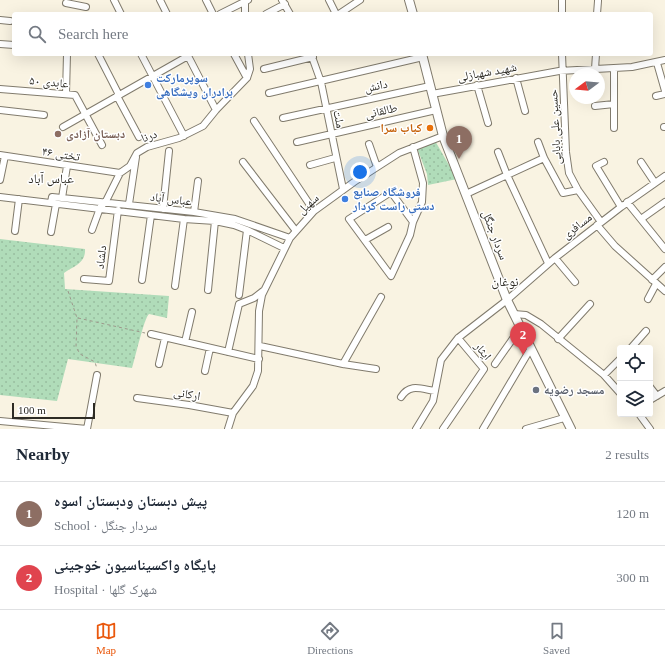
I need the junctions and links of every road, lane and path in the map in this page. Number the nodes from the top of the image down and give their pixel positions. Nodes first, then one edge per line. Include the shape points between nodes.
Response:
1 (114, 0) edge
2 (160, 0) edge
3 (206, 0) edge
4 (329, 0) edge
5 (360, 0) edge
6 (409, 0) edge
7 (562, 0) edge
8 (247, 1) edge
9 (598, 1) dead end
10 (76, 2) edge
11 (283, 2) edge
12 (66, 3) dead end
13 (86, 7) dead end
14 (120, 12) edge
15 (166, 12) edge
16 (212, 12) edge
17 (224, 12) edge
18 (245, 12) edge
19 (269, 12) edge
20 (289, 12) edge
21 (337, 12) edge
22 (341, 12) edge
23 (412, 12) edge
24 (562, 12) edge
25 (597, 12) edge
26 (0, 20) edge
27 (10, 21) dead end
28 (0, 44) edge
29 (12, 45) edge
30 (67, 56) edge
31 (99, 56) edge
32 (142, 56) edge
33 (185, 56) edge
34 (188, 56) edge
35 (235, 56) edge
36 (248, 56) edge
37 (312, 56) edge
38 (423, 56) edge
39 (562, 56) edge
40 (596, 56) edge
41 (665, 60) edge
42 (657, 63) junction
43 (595, 68) edge
44 (605, 68) edge
45 (614, 68) junction
46 (264, 69) dead end
47 (563, 71) junction
48 (569, 71) edge
49 (152, 76) junction
50 (247, 78) junction
51 (516, 78) junction
52 (320, 82) junction
53 (477, 85) junction
54 (0, 89) edge
55 (431, 90) junction
56 (665, 91) edge
57 (269, 93) dead end
58 (66, 94) junction
59 (665, 94) edge
60 (118, 96) junction
61 (656, 96) dead end
62 (614, 104) junction
63 (595, 106) dead end
64 (326, 108) junction
65 (0, 110) edge
66 (216, 110) junction
67 (436, 110) junction
68 (525, 112) dead end
69 (85, 114) junction
70 (44, 115) dead end
71 (283, 118) dead end
72 (254, 121) dead end
73 (488, 123) dead end
74 (63, 127) dead end
75 (614, 128) dead end
76 (331, 134) junction
77 (184, 136) junction
78 (444, 136) junction
79 (139, 137) dead end
80 (297, 142) dead end
81 (538, 142) dead end
82 (369, 144) dead end
83 (102, 145) dead end
84 (413, 147) junction
85 (169, 151) dead end
86 (498, 152) dead end
87 (137, 153) junction
88 (2, 156) edge
89 (335, 158) junction
90 (544, 158) junction
91 (243, 162) dead end
92 (604, 162) dead end
93 (641, 162) dead end
94 (310, 165) dead end
95 (67, 166) junction
96 (377, 167) junction
97 (120, 173) junction
98 (507, 175) junction
99 (665, 176) edge
100 (0, 180) edge
101 (198, 181) dead end
102 (655, 184) junction
103 (343, 189) junction
104 (578, 190) junction
105 (466, 194) junction
106 (0, 197) edge
107 (62, 198) junction
108 (19, 199) junction
109 (106, 201) junction
110 (627, 202) junction
111 (665, 202) edge
112 (54, 203) junction
113 (129, 204) junction
114 (621, 207) junction
115 (100, 208) junction
116 (164, 209) junction
117 (118, 210) junction
118 (314, 211) junction
119 (194, 212) junction
120 (151, 215) junction
121 (184, 219) junction
122 (641, 219) junction
123 (215, 221) junction
124 (413, 222) junction
125 (599, 223) junction
126 (388, 227) dead end
127 (92, 230) dead end
128 (247, 230) junction
129 (15, 231) dead end
130 (296, 231) junction
131 (51, 232) dead end
132 (290, 238) junction
133 (365, 240) junction
134 (284, 248) junction
135 (665, 249) edge
136 (555, 258) junction
137 (548, 263) junction
138 (665, 267) edge
139 (84, 279) dead end
140 (142, 280) dead end
141 (575, 282) dead end
142 (654, 282) junction
143 (175, 286) dead end
144 (208, 290) dead end
145 (68, 291) dead end
146 (263, 291) junction
147 (665, 291) edge
148 (239, 295) dead end
149 (381, 297) dead end
150 (648, 299) dead end
151 (507, 300) junction
152 (590, 304) dead end
153 (192, 312) dead end
154 (514, 314) junction
155 (77, 318) junction
156 (521, 327) junction
157 (645, 330) dead end
158 (151, 334) joint
159 (165, 338) junction
160 (458, 338) junction
161 (558, 339) junction
162 (185, 342) junction
163 (633, 345) edge
164 (260, 346) junction
165 (210, 348) junction
166 (531, 348) junction
167 (228, 352) junction
168 (259, 359) junction
169 (617, 362) edge
170 (159, 364) dead end
171 (342, 364) junction
172 (495, 364) dead end
173 (376, 369) dead end
174 (205, 372) dead end
175 (96, 375) joint
176 (604, 375) junction
177 (617, 390) edge
178 (665, 390) edge
179 (435, 391) junction
180 (653, 391) edge
181 (657, 396) junction
182 (400, 397) dead end
183 (137, 398) dead end
184 (653, 398) edge
185 (233, 413) junction
186 (641, 417) edge
187 (564, 418) junction
188 (0, 421) edge
189 (87, 429) edge
190 (228, 429) edge
191 (416, 429) edge
192 (443, 429) edge
193 (483, 429) edge
194 (526, 429) edge
195 (566, 429) edge
196 (571, 429) edge
197 (650, 429) edge

1 - 14 street
2 - 15 street
3 - 16 street
4 - 21 street
5 - 22 street
6 - 23 main road
7 - 24 street
8 - 17 street
8 - 18 street
9 - 25 street
10 - 12 street
10 - 13 street
11 - 19 street
11 - 20 street
26 - 27 street
28 - 29 street
30 - 58 street
31 - 60 street
32 - 49 street
33 - 49 street
34 - 66 street
35 - 50 street
36 - 50 street via 250,69
37 - 46 street
37 - 52 street, ملت
38 - 52 street
38 - 55 main road, سردار جنگل
39 - 47 street, حسین علی بابایی
40 - 43 street
41 - 42 street, شهید شهبازلی
42 - 45 street, شهید شهبازلی
42 - 56 street
44 - 45 street, شهید شهبازلی
45 - 62 street
47 - 48 street, شهید شهبازلی
47 - 51 street, شهید شهبازلی
47 - 104 street, حسین علی بابایی via 566,152 569,172
49 - 60 street
49 - 77 street
50 - 66 street, درنا
51 - 53 street, شهید شهبازلی
51 - 68 street
52 - 57 street
52 - 64 street, ملت
53 - 55 street, شهید شهبازلی
53 - 73 street
54 - 58 street, عابدی ۵۰
55 - 64 street, دانش
55 - 67 main road, سردار جنگل
58 - 69 street, عابدی ۵۰ via 75,95
59 - 61 street
60 - 69 street
60 - 79 street
62 - 63 street
62 - 75 street
64 - 71 street, دانش
64 - 76 street, ملت
65 - 70 street
66 - 77 street, درنا via 203,126
67 - 76 street, طالقانی
67 - 78 main road, سردار جنگل
69 - 74 street
69 - 83 street
72 - 118 street
76 - 80 street, طالقانی
76 - 89 street, ملت
77 - 87 street, درنا via 147,147
78 - 84 street, سهیل
78 - 105 main road, سردار جنگل
81 - 90 street
82 - 96 street
84 - 96 street, سهیل
84 - 124 street via 423,183 422,202
85 - 116 street
86 - 98 street
87 - 97 street, درنا via 130,166
87 - 113 street
88 - 95 street, تختی ۴۶
88 - 100 street
89 - 94 street
89 - 103 street, ملت
90 - 98 street
90 - 104 street via 564,193
91 - 130 street
92 - 114 street via 596,166
93 - 102 street
95 - 97 street, تختی ۴۶
95 - 107 street
96 - 103 street, سهیل
97 - 109 street, درنا
98 - 105 street
98 - 137 street
99 - 102 street, مسافری
101 - 119 street
102 - 110 street, مسافری
103 - 118 street, سهیل
104 - 125 street, حسین علی بابایی
105 - 151 main road, سردار جنگل
106 - 108 street, عباس آباد
107 - 109 street, عباس آباد
107 - 112 street, عباس آباد via 52,197
108 - 112 street, عباس آباد
108 - 129 street
109 - 113 street, عباس آباد
109 - 115 street, درنا
110 - 114 street, مسافری
110 - 122 street
111 - 122 street
112 - 115 street, عباس آباد
112 - 131 street
113 - 116 street, عباس آباد
114 - 125 street, مسافری
115 - 117 street, عباس آباد
115 - 127 street
116 - 119 street, عباس آباد
117 - 120 street, عباس آباد
117 - 139 street, دلشاد via 109,281
118 - 130 street, سهیل
119 - 132 street, عباس آباد via 235,219
120 - 121 street, عباس آباد
120 - 140 street
121 - 123 street, عباس آباد
121 - 143 street
122 - 135 street
123 - 128 street, عباس آباد
123 - 144 street
124 - 133 street via 410,235 391,276
124 - 133 street via 391,192 349,219
125 - 136 street, مسافری
125 - 142 street, حسین علی بابایی via 615,246
126 - 133 street
128 - 134 street, عباس آباد
128 - 148 street
130 - 132 street, سهیل
132 - 134 street, سهیل
134 - 146 street, سهیل
136 - 137 street, مسافری
136 - 141 street
137 - 151 street, مسافری
138 - 142 street
142 - 147 street, حسین علی بابایی
142 - 150 street
145 - 155 path
146 - 164 street, سهیل via 259,311
146 - 167 street via 239,304
149 - 171 street
151 - 154 main road, سردار جنگل
151 - 160 street, ایثار
152 - 161 street
153 - 162 street
154 - 156 main road, سردار جنگل
154 - 161 street via 526,315
155 - 158 path
155 - 175 path via 76,348 80,354 95,362
156 - 166 main road, سردار جنگل
156 - 172 street
157 - 163 street
158 - 159 street
159 - 162 street
159 - 170 street
160 - 179 street via 441,360
160 - 192 street, ایثار via 484,369
161 - 176 street
162 - 165 street
164 - 168 street, سهیل
164 - 171 street
165 - 167 street
165 - 174 street
166 - 187 main road, سردار جنگل
166 - 193 street
167 - 168 street
168 - 185 street, سهیل via 253,386
169 - 176 street
171 - 173 street
175 - 189 street
176 - 177 street
178 - 181 street
179 - 182 street via 410,388
179 - 191 street via 434,401
180 - 181 street
181 - 184 street
183 - 185 street, ارکانی
185 - 190 street, سهیل
186 - 197 street
187 - 194 street
187 - 195 main road
187 - 196 main road
188 - 189 street

